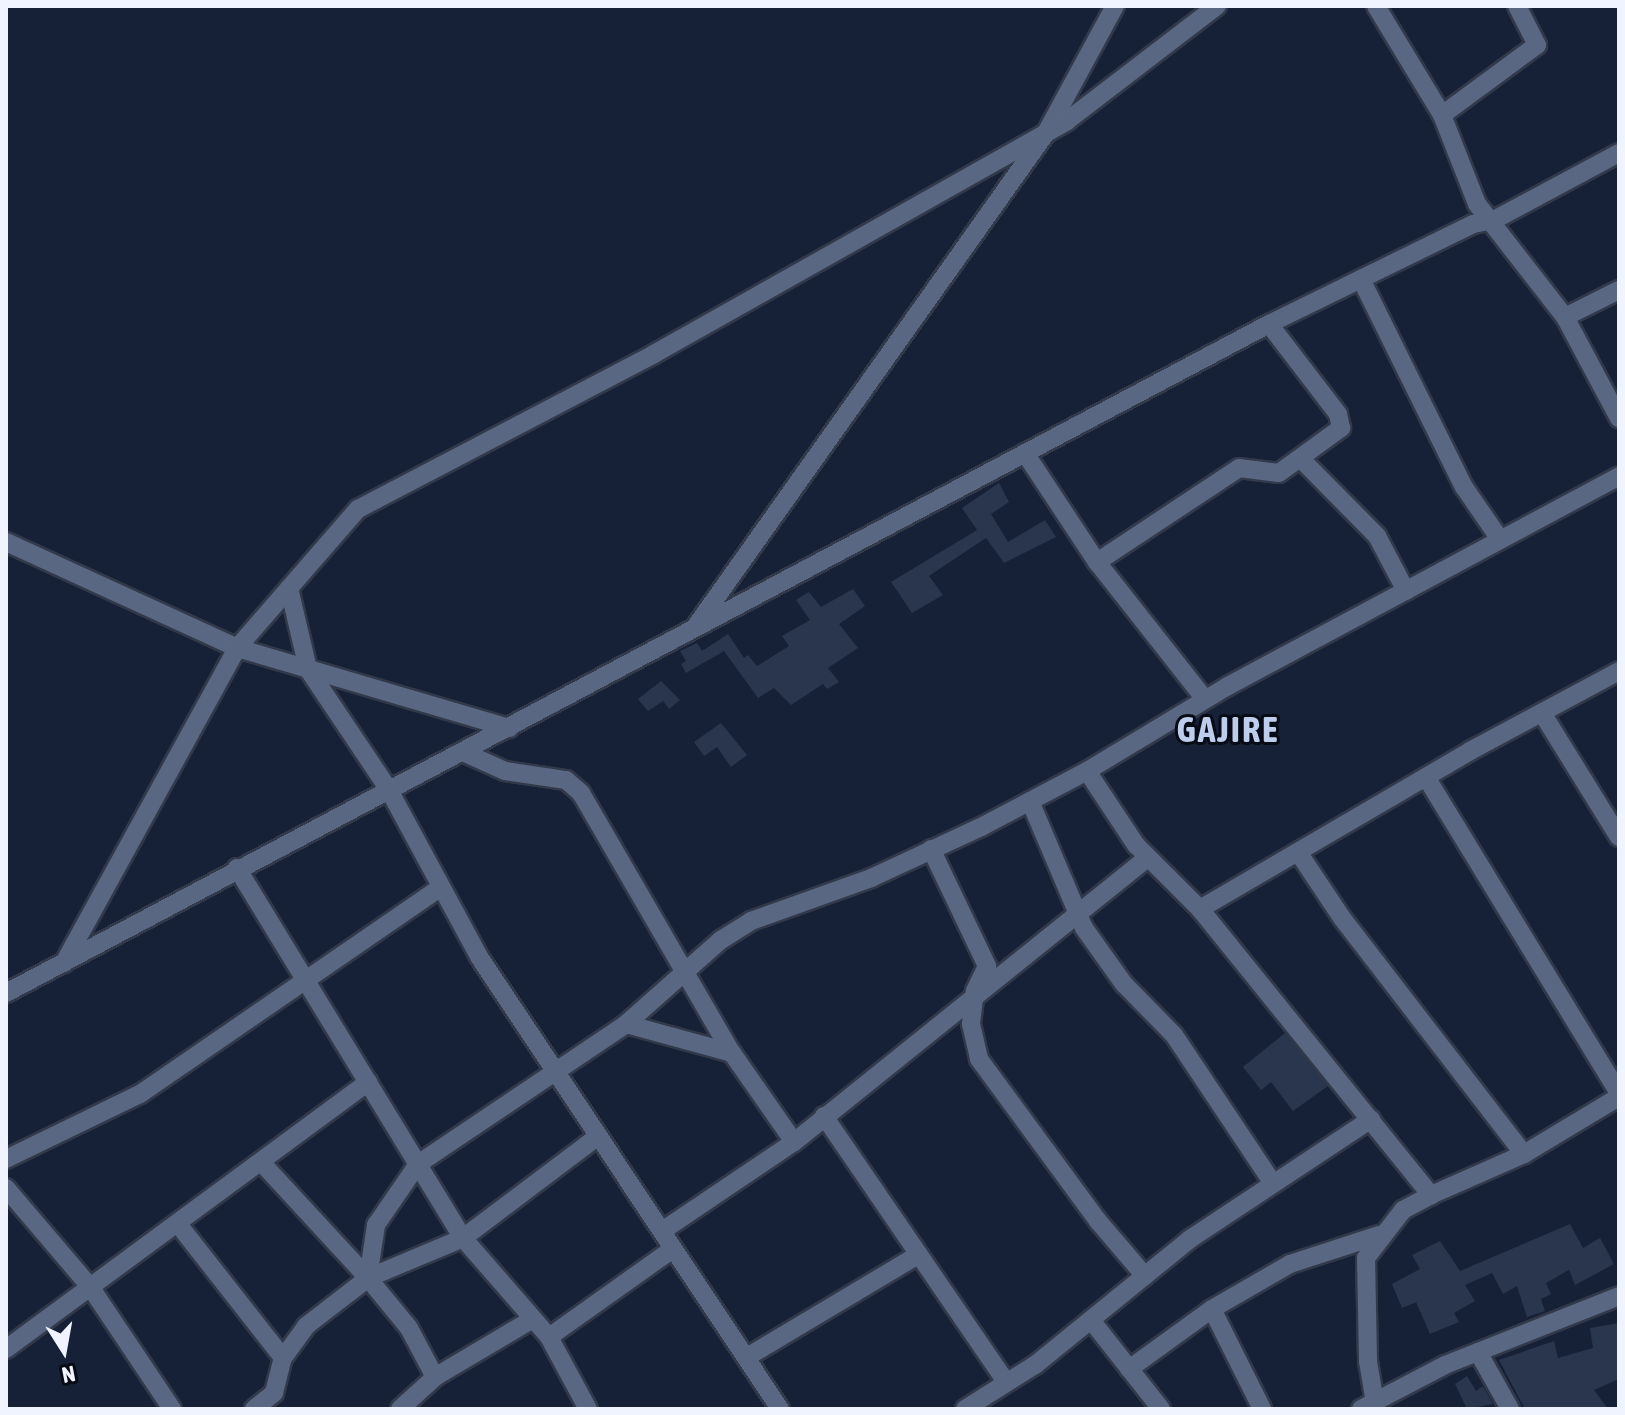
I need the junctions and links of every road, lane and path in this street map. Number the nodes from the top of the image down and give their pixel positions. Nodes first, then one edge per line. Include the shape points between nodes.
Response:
1 (1115, 6) edge
2 (1376, 6) edge
3 (1517, 6) edge
4 (1204, 10) edge
5 (1442, 115) junction
6 (1046, 133) junction
7 (1619, 153) edge
8 (1494, 220) junction
9 (1361, 279) junction
10 (1619, 290) edge
11 (1565, 317) junction
12 (1269, 324) junction
13 (1619, 418) edge
14 (1025, 453) junction
15 (1302, 460) junction
16 (1619, 476) edge
17 (1499, 538) junction
18 (6, 542) edge
19 (1097, 562) junction
20 (289, 588) junction
21 (1406, 591) junction
22 (693, 632) junction
23 (237, 648) junction
24 (308, 669) junction
25 (1619, 671) edge
26 (1205, 699) junction
27 (1542, 713) junction
28 (509, 728) junction
29 (463, 752) junction
30 (1087, 771) junction
31 (1426, 777) junction
32 (389, 790) junction
33 (1030, 801) junction
34 (1616, 825) edge
35 (931, 849) junction
36 (1298, 852) junction
37 (1148, 857) junction
38 (237, 868) junction
39 (441, 887) junction
40 (1200, 909) junction
41 (1076, 913) junction
42 (64, 963) junction
43 (685, 976) junction
44 (308, 983) junction
45 (975, 991) junction
46 (6, 993) edge
47 (626, 1024) junction
48 (732, 1053) junction
49 (1613, 1068) edge
50 (553, 1070) junction
51 (368, 1082) junction
52 (1619, 1095) edge
53 (824, 1116) junction
54 (1371, 1119) junction
55 (597, 1137) junction
56 (794, 1142) junction
57 (1524, 1154) junction
58 (6, 1159) edge
59 (261, 1162) junction
60 (418, 1164) junction
61 (1272, 1182) junction
62 (6, 1188) edge
63 (1431, 1195) junction
64 (178, 1224) junction
65 (662, 1231) junction
66 (1379, 1235) junction
67 (463, 1238) junction
68 (673, 1249) junction
69 (918, 1255) junction
70 (1145, 1276) junction
71 (368, 1278) junction
72 (91, 1288) junction
73 (1619, 1296) edge
74 (1596, 1307) junction
75 (1212, 1309) junction
76 (1619, 1310) edge
77 (531, 1320) junction
78 (1091, 1320) junction
79 (549, 1337) junction
80 (6, 1349) edge
81 (1478, 1352) junction
82 (747, 1357) junction
83 (283, 1358) junction
84 (1129, 1369) junction
85 (435, 1377) junction
86 (1005, 1380) junction
87 (777, 1404) edge
88 (1370, 1407) edge
89 (968, 1408) edge
90 (172, 1409) edge
91 (254, 1409) edge
92 (400, 1409) edge
93 (588, 1409) edge
94 (756, 1409) edge
95 (1161, 1409) edge
96 (1262, 1409) edge
97 (1510, 1409) edge

1 - 6 street
2 - 5 street
3 - 5 street via 1537,45
4 - 6 street
5 - 8 street via 1477,204
6 - 20 street via 654,354 358,509
6 - 22 street
7 - 8 street
8 - 9 street via 1473,224
8 - 11 street
9 - 12 street
9 - 17 street via 1464,487
10 - 11 street
11 - 13 street
12 - 14 street
12 - 15 street via 1338,414 1341,428
14 - 19 street
14 - 22 street
15 - 19 street via 1279,473 1239,468
15 - 21 street via 1377,536
16 - 17 street
17 - 21 street
18 - 23 street
19 - 26 street
20 - 23 street
20 - 24 street
21 - 26 street
22 - 28 street
23 - 24 street
23 - 42 street
24 - 28 street
24 - 32 street
25 - 27 street
26 - 30 street
27 - 31 street
27 - 34 street
28 - 29 street
29 - 32 street
29 - 43 street via 505,771 566,780 581,793
30 - 33 street
30 - 37 street
31 - 36 street
31 - 49 street
32 - 38 street
32 - 39 street
33 - 35 street
33 - 41 street
35 - 43 street via 871,878 751,921 721,940
35 - 45 street via 987,966
36 - 40 street
36 - 57 street via 1342,918
37 - 40 street
37 - 41 street
38 - 42 street
38 - 44 street
39 - 44 street
39 - 50 street
40 - 54 street
41 - 45 street
41 - 61 street via 1124,984 1174,1035
42 - 46 street
43 - 47 street
43 - 48 street
44 - 51 street
44 - 58 street via 228,1029 102,1116
45 - 53 street
45 - 70 street via 973,1043 985,1069
47 - 48 street
47 - 50 street
48 - 56 street
49 - 52 street
50 - 55 street
50 - 60 street
51 - 59 street
51 - 60 street
52 - 57 street
53 - 56 street
53 - 69 street
54 - 61 street
54 - 63 street
55 - 65 street
55 - 67 street
56 - 65 street
57 - 63 street
59 - 64 street
59 - 71 street
60 - 67 street
60 - 71 street via 376,1225
61 - 70 street
62 - 72 street
63 - 66 street via 1403,1210
64 - 72 street via 130,1254
64 - 83 street
65 - 68 street
66 - 75 street via 1290,1264
66 - 88 street via 1366,1258
67 - 71 street
67 - 77 street
68 - 79 street
68 - 82 street
69 - 82 street
69 - 86 street
70 - 78 street
71 - 83 street via 306,1326
71 - 85 street via 409,1328
72 - 80 street
72 - 90 street
73 - 74 street
74 - 76 street
74 - 81 street
75 - 84 street
75 - 96 street
77 - 79 street
77 - 85 street
78 - 84 street
78 - 86 street via 1035,1365
79 - 93 street
81 - 88 street
81 - 97 street
82 - 87 street
83 - 91 street via 274,1393
84 - 95 street
85 - 92 street
86 - 89 street
87 - 94 street

